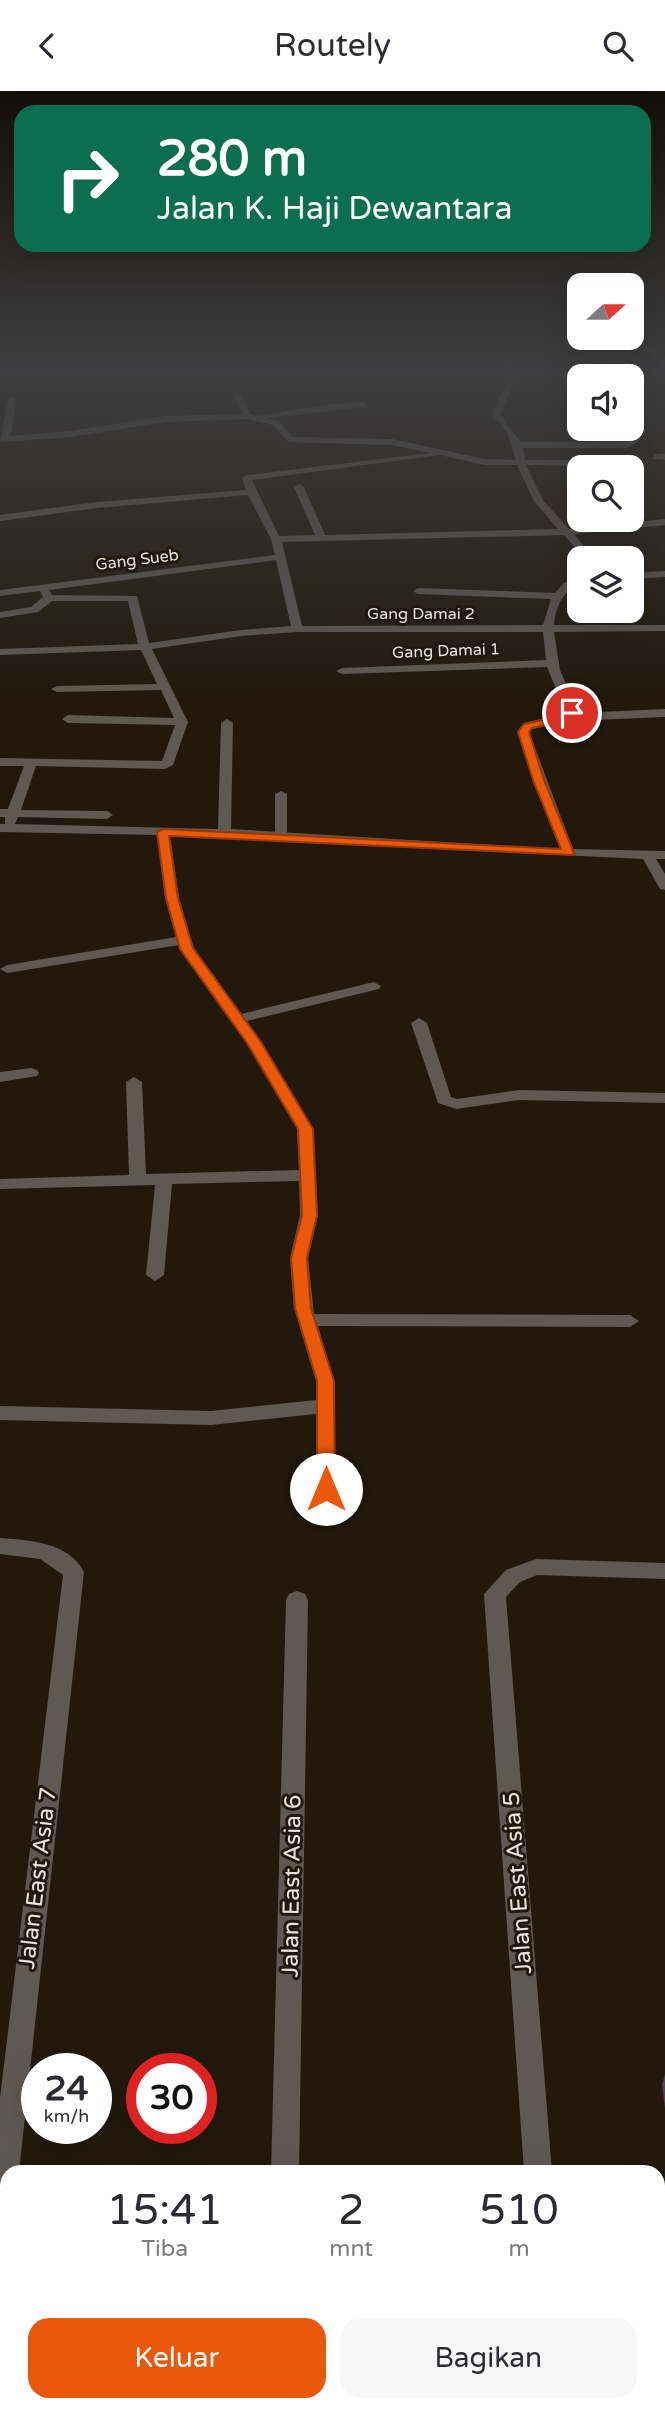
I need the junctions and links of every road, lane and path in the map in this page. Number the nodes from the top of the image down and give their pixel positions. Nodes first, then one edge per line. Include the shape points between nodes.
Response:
1 (247, 480) edge
2 (529, 480) edge
3 (299, 487) dead end
4 (251, 492) junction
5 (0, 519) edge
6 (665, 522) edge
7 (644, 524) edge
8 (567, 532) junction
9 (321, 537) junction
10 (276, 539) junction
11 (579, 546) edge
12 (279, 558) junction
13 (665, 574) edge
14 (644, 575) edge
15 (86, 581) junction
16 (567, 586) edge
17 (418, 591) dead end
18 (0, 593) edge
19 (46, 593) junction
20 (558, 596) junction
21 (88, 597) junction
22 (0, 615) edge
23 (546, 628) junction
24 (665, 628) edge
25 (297, 629) junction
26 (145, 647) junction
27 (0, 652) edge
28 (551, 663) junction
29 (342, 671) dead end
30 (163, 687) junction
31 (57, 689) dead end
32 (665, 713) edge
33 (570, 717) junction
34 (68, 719) dead end
35 (182, 722) junction
36 (228, 723) dead end
37 (0, 762) edge
38 (31, 763) junction
39 (281, 794) dead end
40 (7, 813) edge
41 (107, 815) dead end
42 (4, 828) edge
43 (163, 832) junction
44 (224, 833) junction
45 (281, 836) junction
46 (568, 853) junction
47 (647, 854) junction
48 (665, 855) edge
49 (665, 886) edge
50 (184, 940) junction
51 (7, 969) dead end
52 (374, 986) dead end
53 (237, 1019) junction
54 (419, 1023) dead end
55 (31, 1073) dead end
56 (0, 1077) edge
57 (134, 1082) dead end
58 (665, 1098) edge
59 (308, 1175) junction
60 (164, 1180) junction
61 (138, 1181) junction
62 (0, 1184) edge
63 (155, 1275) dead end
64 (306, 1320) junction
65 (630, 1321) dead end
66 (326, 1406) junction
67 (0, 1413) edge
68 (326, 1489) dead end
69 (0, 1546) edge
70 (665, 1571) edge
71 (298, 1600) dead end
72 (6, 2165) edge
73 (285, 2165) edge
74 (537, 2165) edge

1 - 4 street
2 - 8 street via 544,508
3 - 9 street
4 - 5 street via 97,505
4 - 10 street
6 - 7 street
8 - 9 street
8 - 11 street
9 - 10 street
10 - 12 street
12 - 15 street, Gang Sueb
12 - 25 street
13 - 14 street
15 - 19 street, Gang Sueb
15 - 21 street
16 - 20 street
17 - 20 street
18 - 19 street, Gang Sueb
19 - 21 street
19 - 22 street via 34,610
20 - 23 street
21 - 26 street via 133,598
23 - 24 street, Gang Damai 2
23 - 25 street, Gang Damai 2
23 - 28 street
25 - 26 street, Gang Damai 2
26 - 27 street, Gang Damai 2
26 - 30 street
28 - 29 street, Gang Damai 1
28 - 33 street via 570,704
30 - 31 street
30 - 35 street
32 - 33 street
33 - 46 street via 528,726 523,732
34 - 35 street
35 - 38 street via 165,765
36 - 44 street
37 - 38 street
38 - 40 street
39 - 45 lane
40 - 41 street
40 - 42 street
42 - 43 street
43 - 44 street
43 - 50 street via 172,898
44 - 45 street
45 - 46 street
46 - 47 street
47 - 48 street
47 - 49 street
50 - 51 street
50 - 53 street
52 - 53 street
53 - 59 street via 305,1129
54 - 58 street via 444,1100 450,1102 519,1095
55 - 56 street
57 - 61 street
59 - 60 street
59 - 64 street via 309,1215 299,1258
60 - 61 street
60 - 63 street
61 - 62 street
64 - 65 street
64 - 66 street via 325,1381
66 - 67 street via 211,1417
66 - 68 street
69 - 72 street, Jalan East Asia 7 via 45,1550 64,1560 74,1572
70 - 74 street, Jalan East Asia 5 via 536,1567 513,1576 495,1594
71 - 73 street, Jalan East Asia 6

